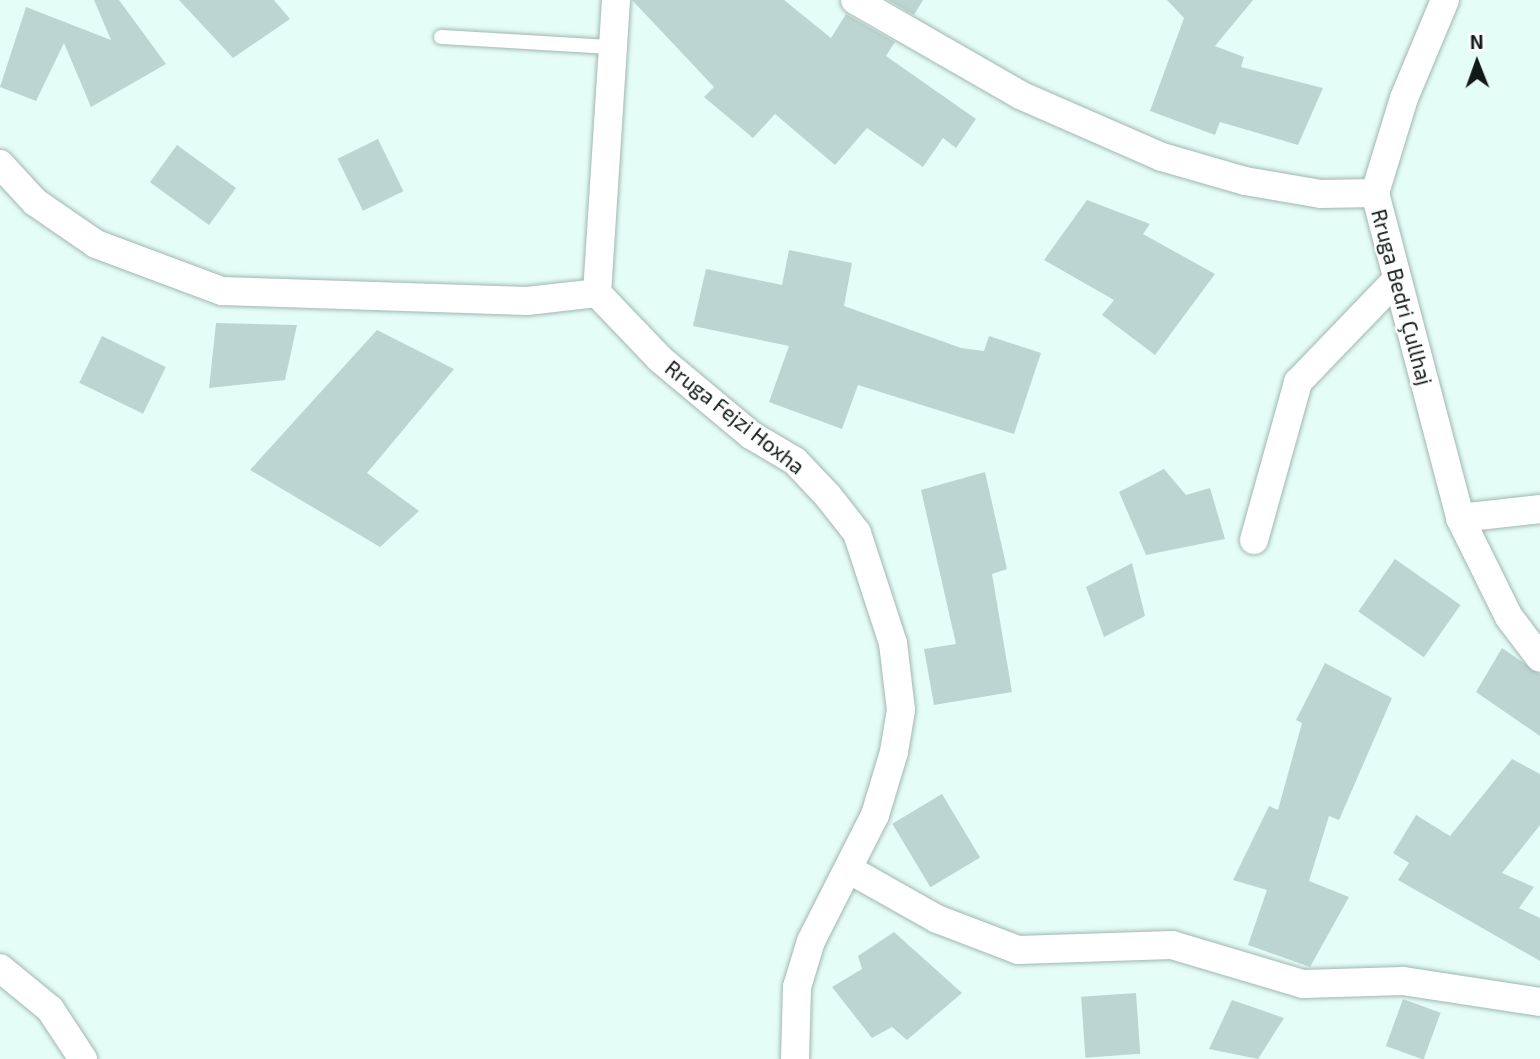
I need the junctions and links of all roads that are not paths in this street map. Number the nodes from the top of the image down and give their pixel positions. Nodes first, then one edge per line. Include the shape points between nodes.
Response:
1 (616, 0) edge
2 (855, 0) edge
3 (1446, 0) edge
4 (896, 10) edge
5 (441, 37) dead end
6 (611, 47) junction
7 (0, 164) edge
8 (1375, 194) junction
9 (1397, 279) junction
10 (597, 293) junction
11 (1540, 509) edge
12 (1460, 518) junction
13 (1254, 540) dead end
14 (1540, 658) edge
15 (850, 870) junction
16 (0, 968) edge
17 (1540, 1002) edge
18 (802, 1055) edge
19 (83, 1059) edge

1 - 6 street
2 - 4 street
3 - 8 street, Rruga Bedri Çullhaj via 1404,98
4 - 8 street via 1020,95 1162,157 1245,181 1321,194
5 - 6 lane
6 - 10 street
7 - 10 street via 35,202 96,244 222,291 527,301
8 - 9 street, Rruga Bedri Çullhaj
9 - 12 street, Rruga Bedri Çullhaj
9 - 13 street via 1298,382
10 - 15 street, Rruga Fejzi Hoxha via 703,396 795,461 857,533 880,591 901,710 875,815
11 - 12 street
12 - 14 street, Rruga Bedri Çullhaj via 1509,617
15 - 17 street via 937,919 1018,950 1172,945 1303,984 1403,981
15 - 18 street, Rruga Fejzi Hoxha via 811,941 797,987
16 - 19 street via 50,1009

